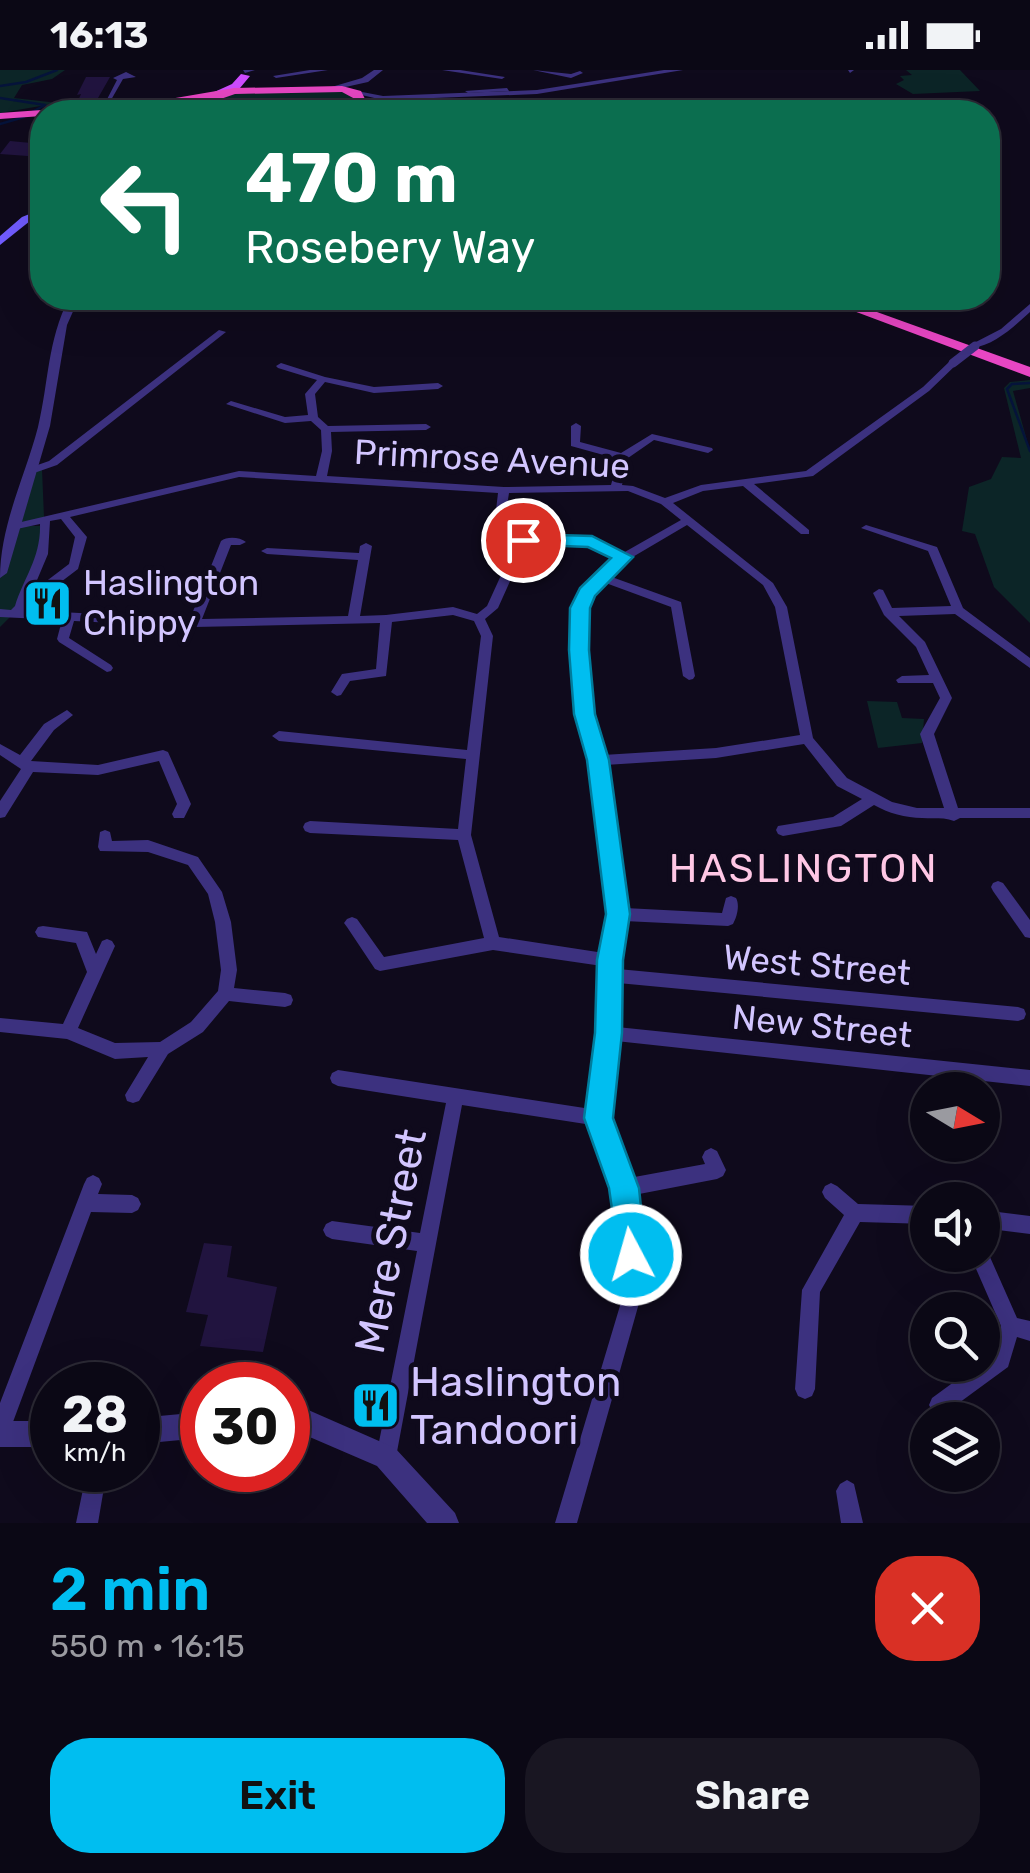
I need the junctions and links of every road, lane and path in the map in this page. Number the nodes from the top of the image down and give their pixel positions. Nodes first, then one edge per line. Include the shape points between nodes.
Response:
1 (322, 70) edge
2 (379, 70) edge
3 (445, 70) edge
4 (536, 70) edge
5 (679, 70) edge
6 (664, 71) edge
7 (247, 72) edge
8 (580, 72) edge
9 (504, 74) edge
10 (276, 76) dead end
11 (120, 80) dead end
12 (364, 80) junction
13 (332, 84) junction
14 (268, 90) junction
15 (468, 91) dead end
16 (507, 92) junction
17 (214, 96) junction
18 (357, 98) junction
19 (108, 100) edge
20 (188, 100) edge
21 (210, 100) edge
22 (349, 100) edge
23 (30, 112) edge
24 (0, 116) edge
25 (30, 217) edge
26 (0, 242) edge
27 (1030, 308) edge
28 (68, 310) edge
29 (859, 310) edge
30 (222, 332) dead end
31 (281, 366) dead end
32 (1030, 372) edge
33 (323, 379) junction
34 (438, 386) dead end
35 (231, 404) dead end
36 (313, 418) junction
37 (576, 426) dead end
38 (426, 427) dead end
39 (326, 428) junction
40 (708, 450) dead end
41 (622, 458) junction
42 (33, 470) junction
43 (320, 478) junction
44 (745, 482) junction
45 (616, 487) junction
46 (504, 490) junction
47 (664, 502) junction
48 (64, 516) junction
49 (688, 520) junction
50 (45, 521) junction
51 (16, 526) junction
52 (866, 528) dead end
53 (805, 532) dead end
54 (523, 540) junction
55 (233, 542) dead end
56 (268, 550) dead end
57 (623, 557) junction
58 (0, 573) edge
59 (601, 577) junction
60 (879, 593) dead end
61 (16, 610) junction
62 (958, 610) junction
63 (888, 612) junction
64 (0, 613) edge
65 (68, 615) junction
66 (478, 618) junction
67 (386, 619) junction
68 (352, 621) junction
69 (194, 622) junction
70 (1030, 664) edge
71 (107, 668) dead end
72 (688, 676) dead end
73 (938, 679) junction
74 (902, 680) dead end
75 (337, 692) dead end
76 (68, 714) dead end
77 (279, 736) dead end
78 (807, 739) junction
79 (0, 748) edge
80 (472, 756) junction
81 (598, 760) junction
82 (26, 765) junction
83 (872, 800) junction
84 (0, 813) edge
85 (1030, 813) edge
86 (180, 814) dead end
87 (954, 816) junction
88 (310, 827) dead end
89 (784, 830) dead end
90 (464, 835) junction
91 (102, 847) dead end
92 (998, 887) dead end
93 (731, 902) dead end
94 (618, 914) junction
95 (352, 923) dead end
96 (43, 932) dead end
97 (1030, 932) edge
98 (493, 942) junction
99 (108, 946) dead end
100 (610, 968) junction
101 (95, 972) junction
102 (225, 994) junction
103 (285, 1000) dead end
104 (1018, 1014) dead end
105 (0, 1026) edge
106 (68, 1032) junction
107 (608, 1033) junction
108 (162, 1049) junction
109 (338, 1078) dead end
110 (1030, 1078) edge
111 (132, 1096) dead end
112 (455, 1098) junction
113 (598, 1118) junction
114 (711, 1157) dead end
115 (624, 1188) junction
116 (830, 1192) dead end
117 (132, 1204) dead end
118 (855, 1213) junction
119 (910, 1215) edge
120 (1000, 1221) edge
121 (1030, 1225) edge
122 (332, 1230) dead end
123 (428, 1243) junction
124 (988, 1272) edge
125 (1020, 1329) edge
126 (805, 1389) dead end
127 (943, 1402) edge
128 (310, 1424) edge
129 (0, 1432) edge
130 (30, 1433) edge
131 (386, 1457) junction
132 (847, 1491) dead end
133 (93, 1492) edge
134 (87, 1523) edge
135 (445, 1523) edge
136 (566, 1523) edge
137 (852, 1523) edge

1 - 10 street
1 - 13 street
2 - 12 street
3 - 9 street
4 - 8 street
5 - 6 street
6 - 16 street via 575,88
7 - 14 main road via 253,87
7 - 17 main road
9 - 16 street
11 - 19 street
12 - 13 street
12 - 18 street
13 - 14 highway
13 - 18 highway
14 - 17 highway
15 - 16 street
16 - 18 street
17 - 20 highway
17 - 21 highway
18 - 22 highway
23 - 24 highway
25 - 26 main road
27 - 44 street, bridge via 809,474
28 - 42 street
29 - 32 highway
30 - 42 street via 53,463
31 - 33 street
33 - 34 street via 374,390
33 - 36 street via 310,394
35 - 36 street via 285,420
36 - 39 street
37 - 41 street via 575,444
38 - 39 street
39 - 43 street
40 - 41 street via 652,436
41 - 45 street
42 - 51 street
43 - 46 street, Primrose Avenue
43 - 48 street, Primrose Avenue via 239,474
44 - 47 street
44 - 53 street
45 - 46 street, Primrose Avenue
45 - 47 street, Primrose Avenue
46 - 54 street via 500,519
47 - 49 street, Primrose Avenue
48 - 50 street, Primrose Avenue
48 - 61 street via 81,538 74,566
49 - 57 street
49 - 78 street, Primrose Avenue via 768,583 782,607
50 - 51 street, Primrose Avenue
50 - 61 street via 42,564
51 - 58 street
52 - 62 street via 933,549
54 - 57 street via 592,542
54 - 66 street via 492,608
55 - 69 street
56 - 68 street via 364,552
57 - 59 street
59 - 72 street via 677,605
59 - 81 street via 580,608 579,636 584,714
60 - 63 street
61 - 64 street
61 - 65 street
62 - 63 street
62 - 70 street
63 - 73 street via 921,645
65 - 69 street
65 - 71 street via 63,640
66 - 67 street via 453,611
66 - 80 street via 487,636
67 - 68 street
67 - 75 street via 382,674 346,677
68 - 69 street
73 - 74 street
73 - 87 street via 946,698 930,721 929,746
76 - 82 street via 49,727
77 - 80 street
78 - 81 street
78 - 83 street, Primrose Avenue via 842,782
79 - 82 street
80 - 90 street
81 - 94 street
82 - 84 street
82 - 86 street via 98,770 162,756 184,804
83 - 87 street, Primrose Avenue
83 - 89 street via 836,822
85 - 87 street, Primrose Avenue
88 - 90 street
90 - 98 street
91 - 102 street via 148,846 193,861 216,892 229,970
92 - 97 street
93 - 94 street via 728,920
94 - 100 street
95 - 98 street, West Street via 380,964
96 - 101 street via 82,937
98 - 100 street, West Street
99 - 101 street
100 - 104 street, West Street
100 - 107 street
101 - 106 street
102 - 103 street
102 - 108 street via 198,1027
105 - 106 street
106 - 108 street via 115,1052
107 - 110 street, New Street
107 - 113 street
108 - 111 street
109 - 112 street
112 - 113 street
112 - 123 street, Mere Street
113 - 115 street
114 - 115 street via 717,1170
115 - 136 street via 634,1289
116 - 118 street
117 - 129 street via 90,1194
118 - 119 street
118 - 126 street via 811,1290
120 - 121 street
122 - 123 street
123 - 131 street, Mere Street
124 - 125 street
125 - 127 street via 1001,1360
128 - 131 street
129 - 130 street
131 - 135 street
132 - 137 street
133 - 134 street

